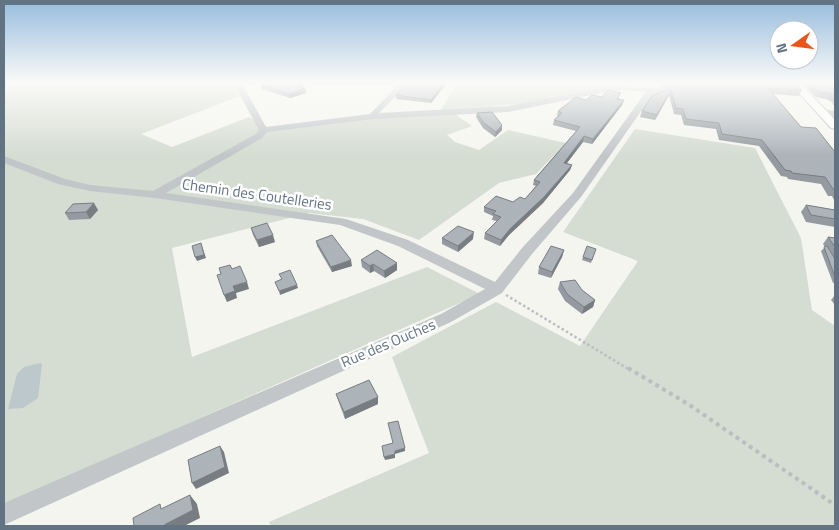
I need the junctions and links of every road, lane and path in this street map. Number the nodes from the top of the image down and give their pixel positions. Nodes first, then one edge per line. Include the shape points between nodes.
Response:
1 (250, 107) edge
2 (381, 107) edge
3 (520, 107) edge
4 (639, 107) edge
5 (817, 107) edge
6 (822, 112) junction
7 (835, 114) edge
8 (374, 116) junction
9 (835, 126) edge
10 (264, 130) junction
11 (6, 162) edge
12 (155, 195) junction
13 (497, 289) junction
14 (835, 505) edge
15 (4, 514) edge

1 - 10 street
2 - 8 street
3 - 8 street
4 - 13 street, Rue des Ouches via 577,195
5 - 6 main road
6 - 7 street
6 - 9 main road
8 - 10 street
10 - 12 street via 259,136
11 - 12 street, Chemin des Coutelleries via 76,186
12 - 13 street, Chemin des Coutelleries via 342,222 403,243
13 - 14 path via 688,404
13 - 15 street, Rue des Ouches via 446,318

